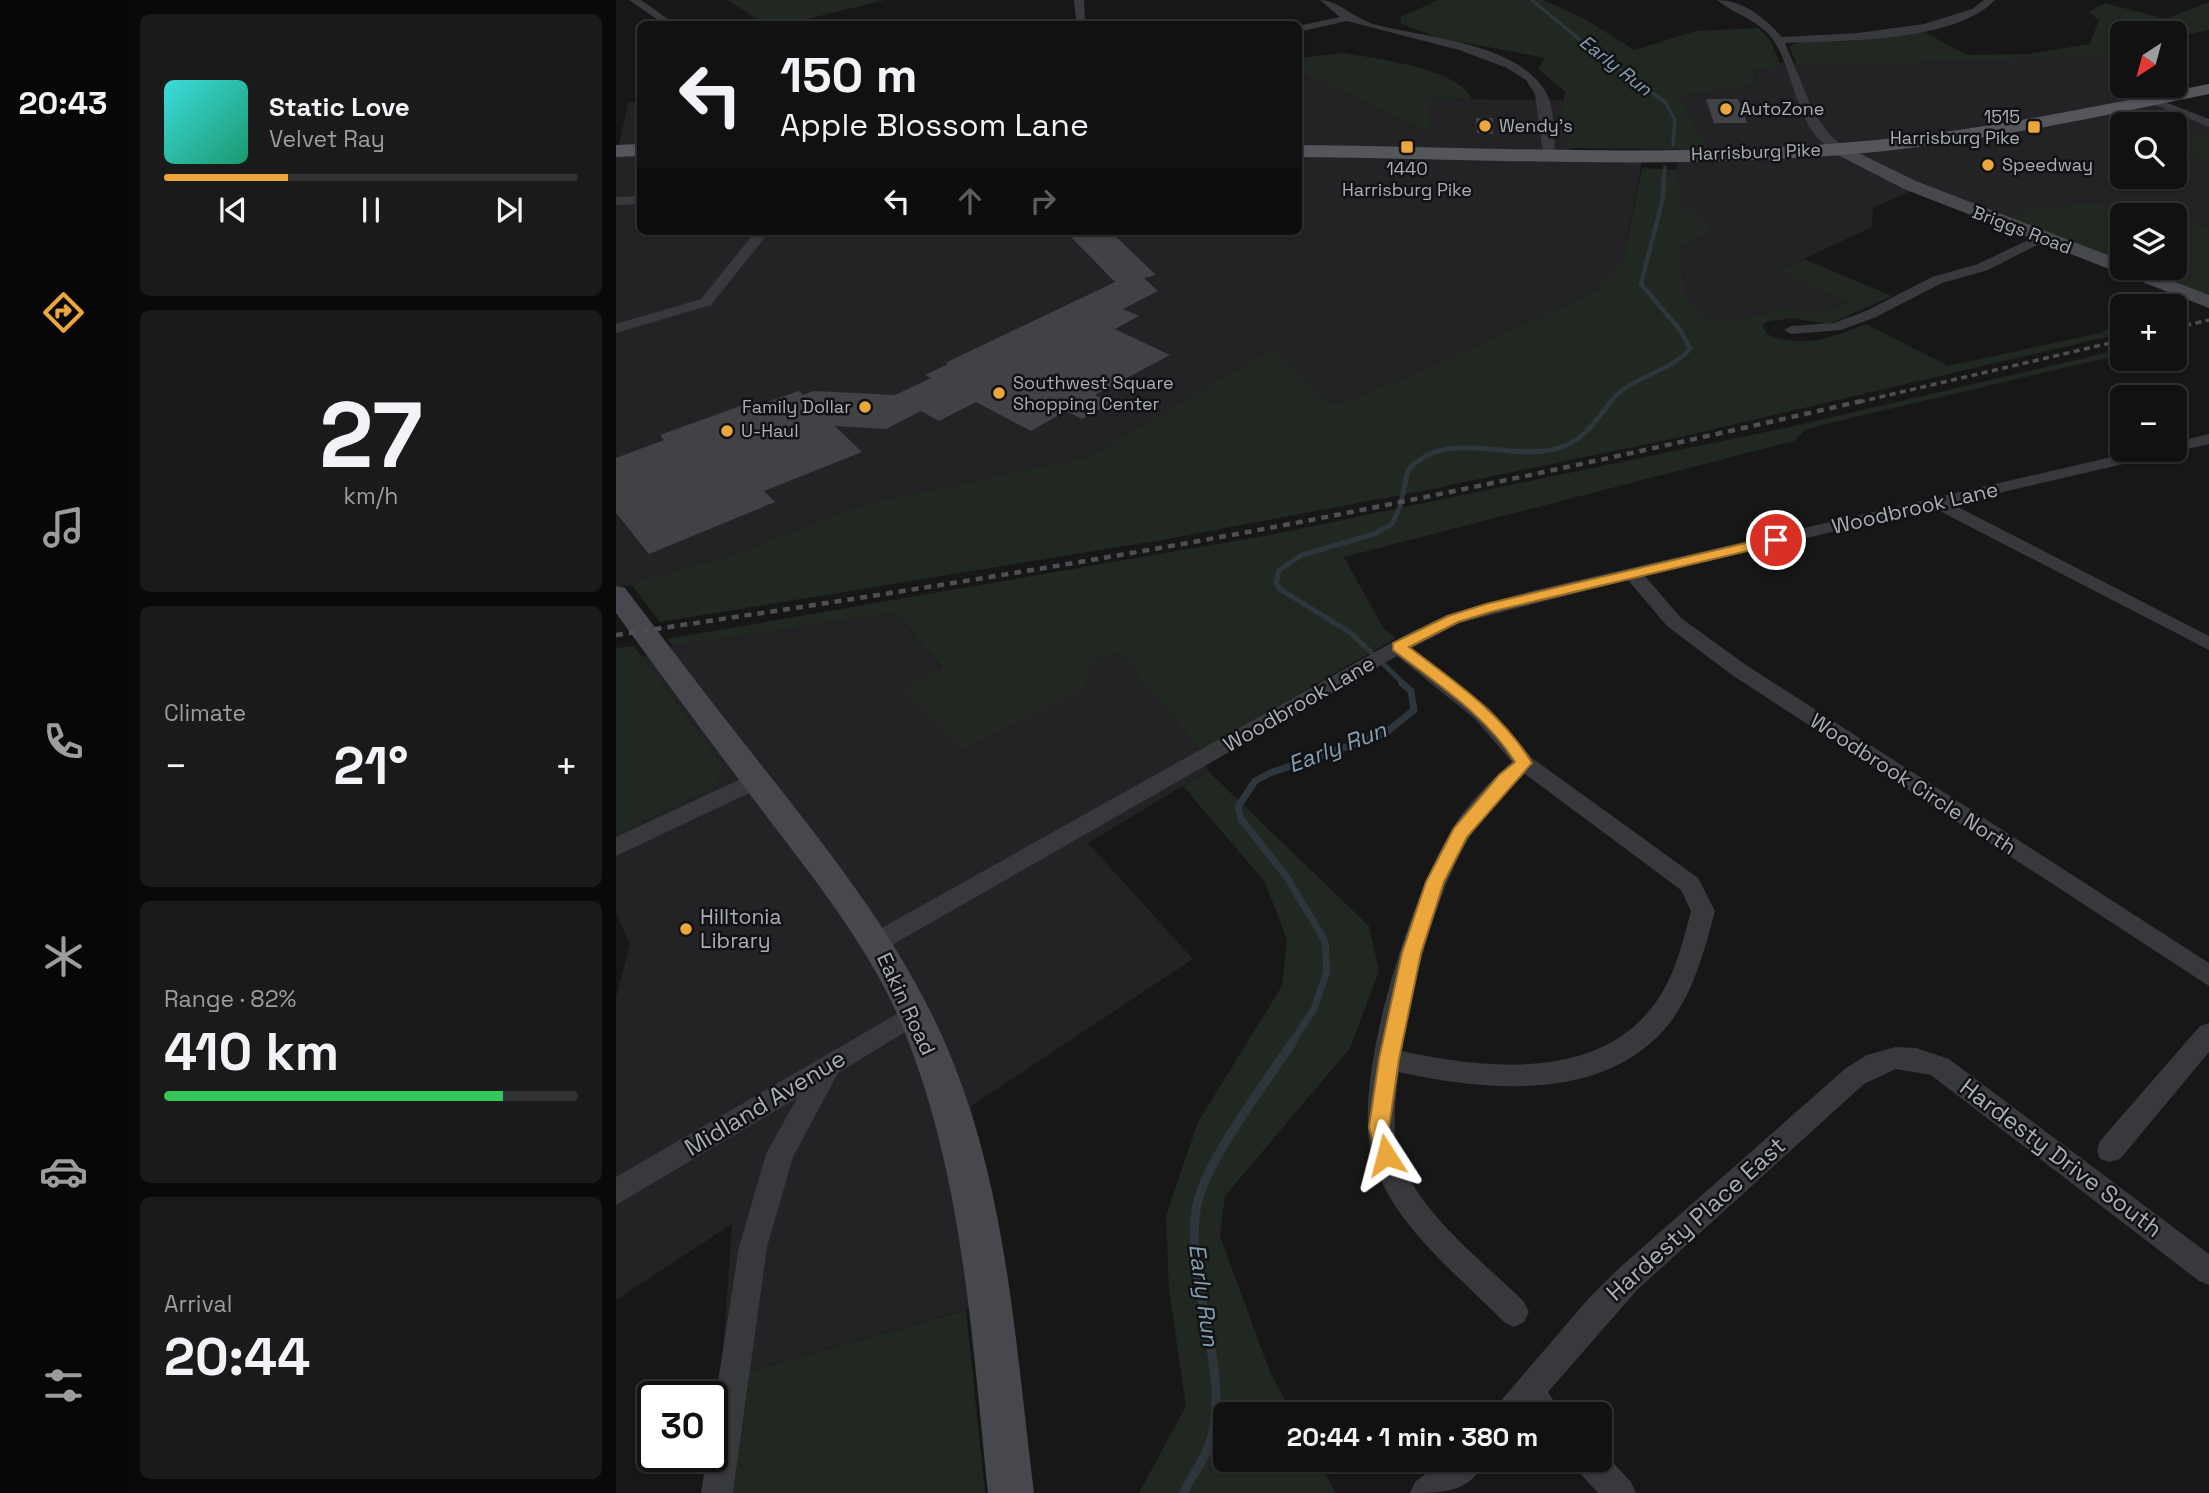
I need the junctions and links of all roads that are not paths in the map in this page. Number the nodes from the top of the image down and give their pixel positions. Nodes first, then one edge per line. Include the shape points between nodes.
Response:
1 (634, 0) edge
2 (1064, 0) edge
3 (1080, 0) edge
4 (1325, 0) edge
5 (1722, 0) edge
6 (1990, 0) edge
7 (1746, 2) dead end
8 (1734, 5) junction
9 (1348, 18) junction
10 (1081, 19) dead end
11 (666, 21) edge
12 (1302, 28) edge
13 (1779, 40) junction
14 (2209, 89) edge
15 (2152, 100) junction
16 (2209, 123) edge
17 (1840, 149) junction
18 (637, 150) edge
19 (616, 151) edge
20 (1302, 151) edge
21 (1549, 152) junction
22 (616, 201) edge
23 (637, 201) edge
24 (760, 235) edge
25 (2042, 237) junction
26 (2209, 302) edge
27 (616, 329) edge
28 (1791, 330) dead end
29 (2209, 439) edge
30 (2187, 444) edge
31 (2111, 462) edge
32 (1937, 503) junction
33 (1633, 574) junction
34 (616, 594) edge
35 (2209, 644) edge
36 (1385, 655) junction
37 (1524, 763) junction
38 (756, 780) junction
39 (616, 847) edge
40 (877, 942) junction
41 (2209, 976) edge
42 (915, 1014) junction
43 (2209, 1034) edge
44 (1907, 1057) joint
45 (1389, 1059) junction
46 (828, 1066) junction
47 (2110, 1150) dead end
48 (616, 1192) edge
49 (2209, 1271) edge
50 (1514, 1312) dead end
51 (1532, 1402) edge
52 (1453, 1472) edge
53 (1600, 1472) edge
54 (718, 1493) edge
55 (1011, 1493) edge
56 (1426, 1493) edge
57 (1620, 1493) edge

1 - 11 street
2 - 3 street
3 - 10 street
4 - 9 street
5 - 8 street
6 - 13 street via 1955,19 1911,30
7 - 8 street
8 - 13 street via 1759,19
9 - 12 street
9 - 21 street via 1389,33 1474,51 1515,68 1533,82 1542,97
13 - 17 street via 1807,111
14 - 15 main road, Harrisburg Pike
15 - 16 street
15 - 17 main road, Harrisburg Pike via 1933,138
17 - 21 main road, Harrisburg Pike via 1706,154
17 - 25 street, Briggs Road via 1910,185
18 - 19 main road
20 - 21 main road, Harrisburg Pike
22 - 23 street
24 - 27 street via 706,302
25 - 26 street, Briggs Road
25 - 28 street via 1983,267 1937,280 1836,327
29 - 30 street
31 - 32 street, Woodbrook Lane
32 - 33 street, Woodbrook Lane
32 - 35 street
33 - 36 street, Woodbrook Lane via 1453,619
33 - 41 street, Woodbrook Circle North via 1674,622 1733,666
34 - 38 street, Eakin Road
36 - 37 street via 1476,706 1507,737
36 - 40 street, Woodbrook Lane
37 - 45 street via 1460,833 1435,882 1411,953
37 - 45 street via 1690,884 1703,911 1678,988 1663,1013 1630,1043 1577,1066 1516,1077 1451,1072
38 - 39 street
38 - 40 street, Eakin Road
40 - 42 street, Eakin Road
42 - 46 street, Midland Avenue
42 - 55 street, Eakin Road via 963,1151
43 - 47 street
44 - 49 street, Hardesty Drive South via 1940,1067 1959,1080
44 - 51 street, Hardesty Place East via 1879,1060 1855,1076 1599,1308
45 - 50 street via 1379,1127 1397,1180 1432,1227
46 - 48 street, Midland Avenue
46 - 54 street via 780,1154 763,1207 753,1247
52 - 56 street
53 - 57 street

